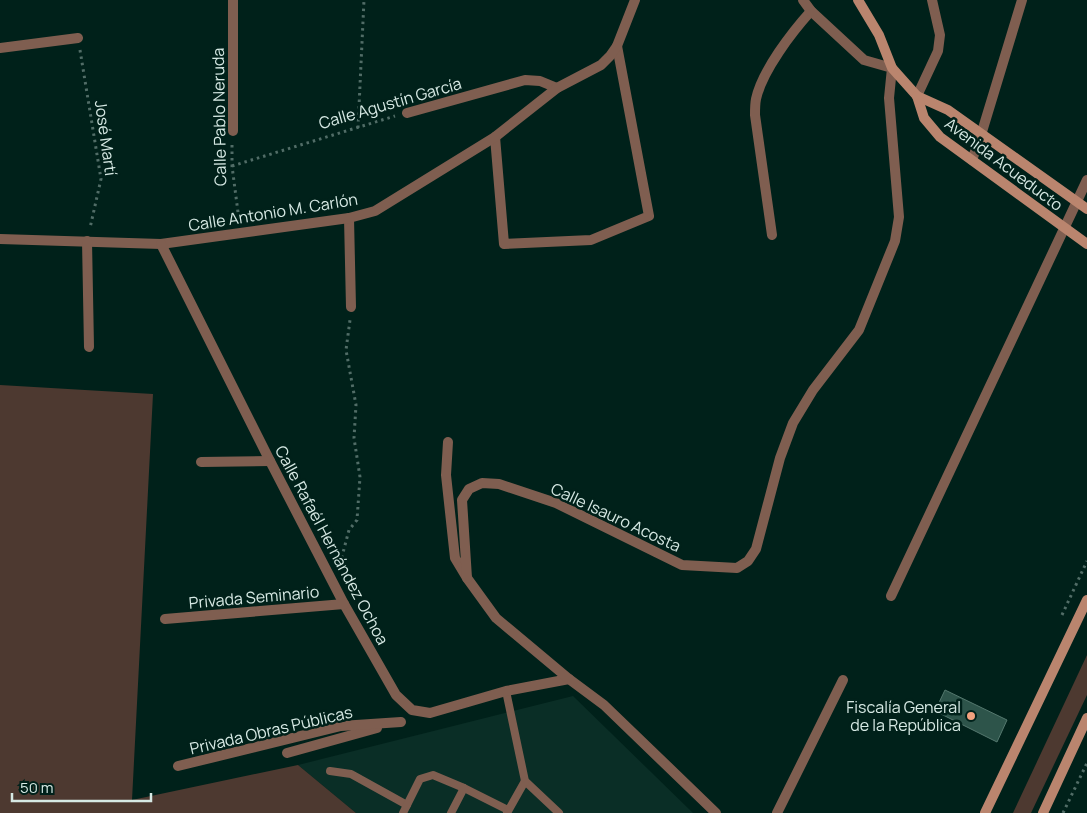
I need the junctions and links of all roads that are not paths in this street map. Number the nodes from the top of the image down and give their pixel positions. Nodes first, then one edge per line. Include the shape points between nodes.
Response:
1 (233, 0) edge
2 (635, 0) edge
3 (803, 0) edge
4 (858, 0) edge
5 (932, 0) edge
6 (1022, 0) edge
7 (811, 11) junction
8 (78, 38) road end
9 (617, 46) junction
10 (0, 48) edge
11 (892, 68) junction
12 (557, 88) junction
13 (917, 96) junction
14 (407, 113) road end
15 (232, 131) road end
16 (981, 135) junction
17 (495, 137) junction
18 (972, 160) junction
19 (1087, 180) edge
20 (1076, 202) junction
21 (1087, 209) edge
22 (349, 218) junction
23 (1063, 228) junction
24 (772, 235) dead end
25 (0, 240) edge
26 (87, 241) junction
27 (161, 244) junction
28 (1087, 244) edge
29 (351, 307) road end
30 (89, 347) dead end
31 (448, 442) dead end
32 (270, 461) junction
33 (201, 462) dead end
34 (467, 578) junction
35 (891, 596) dead end
36 (1087, 600) edge
37 (344, 604) junction
38 (165, 618) dead end
39 (569, 679) junction
40 (843, 680) dead end
41 (506, 691) junction
42 (412, 710) junction
43 (1087, 718) edge
44 (401, 722) junction
45 (288, 753) dead end
46 (178, 766) dead end
47 (330, 771) dead end
48 (525, 781) junction
49 (464, 788) junction
50 (407, 805) junction
51 (507, 812) edge
52 (403, 813) edge
53 (452, 813) edge
54 (559, 813) edge
55 (716, 813) edge
56 (777, 813) edge
57 (985, 813) edge
58 (1043, 813) edge

1 - 15 street, Calle Pablo Neruda
2 - 9 street, Calle Antonio M. Carlón
3 - 7 street
4 - 11 street, Avenida Acueducto via 879,35
5 - 13 street via 940,35 938,51
6 - 16 street
7 - 11 street via 864,60
7 - 24 street via 789,35 756,100 755,115
8 - 10 street
9 - 12 street, Calle Antonio M. Carlón via 601,65
9 - 17 street via 649,216 591,240 504,244
11 - 13 street, Avenida Acueducto
11 - 34 street, Calle Isauro Acosta via 889,98 899,218 895,241 859,330 813,390 793,423 780,458 756,549 748,561 738,568 682,565 556,503 499,484 482,483 470,488 462,500
12 - 14 street, Calle Agustín García via 540,81 525,80
12 - 17 street, Calle Antonio M. Carlón
13 - 16 street, Avenida Acueducto via 948,110
13 - 18 street, Avenida Acueducto via 924,118 934,131
16 - 18 street
16 - 20 street, Avenida Acueducto
17 - 22 street, Calle Antonio M. Carlón via 375,211
18 - 23 street, Avenida Acueducto
19 - 20 street
20 - 21 street, Avenida Acueducto
20 - 23 street
22 - 27 street, Calle Antonio M. Carlón
22 - 29 street
23 - 28 street, Avenida Acueducto
23 - 35 street
25 - 26 street, Calle Antonio M. Carlón
26 - 27 street, Calle Antonio M. Carlón
26 - 30 street
27 - 32 street, Calle Rafaél Hernández Ochoa
31 - 34 street via 446,475 455,558
32 - 33 street
32 - 37 street, Calle Rafaél Hernández Ochoa
34 - 39 street via 496,618
36 - 57 street
37 - 38 street, Privada Seminario
37 - 42 street, Calle Rafaél Hernández Ochoa via 396,695
39 - 41 street
39 - 55 street via 604,705
40 - 56 street
41 - 42 street via 430,713
41 - 48 lane
42 - 44 street
43 - 58 street
44 - 45 street, Privada Obras Públicas
44 - 46 street, Privada Obras Públicas via 341,726
47 - 50 lane via 351,774
48 - 51 lane
48 - 54 lane
49 - 50 lane via 432,775 420,779
49 - 51 lane
49 - 53 lane
50 - 52 lane

